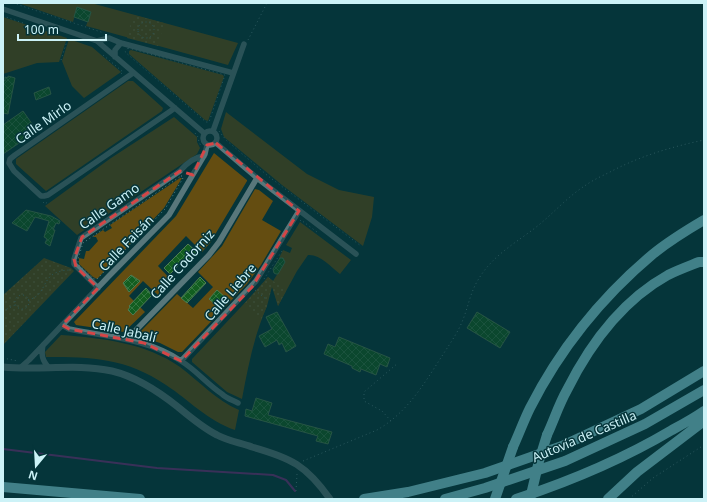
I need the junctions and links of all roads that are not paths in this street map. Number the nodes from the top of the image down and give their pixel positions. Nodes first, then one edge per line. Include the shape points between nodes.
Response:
1 (3, 9) edge
2 (118, 42) junction
3 (99, 43) junction
4 (244, 44) road end
5 (115, 57) junction
6 (133, 73) junction
7 (234, 73) junction
8 (175, 108) junction
9 (216, 130) junction
10 (204, 133) junction
11 (216, 143) junction
12 (207, 145) junction
13 (203, 153) junction
14 (180, 171) junction
15 (193, 175) junction
16 (257, 178) junction
17 (299, 211) junction
18 (704, 220) edge
19 (356, 254) dead end
20 (704, 262) edge
21 (98, 288) junction
22 (62, 325) junction
23 (129, 339) junction
24 (43, 345) junction
25 (181, 361) junction
26 (22, 366) junction
27 (3, 367) edge
28 (49, 368) junction
29 (704, 371) edge
30 (704, 390) edge
31 (238, 403) dead end
32 (704, 411) edge
33 (704, 422) edge
34 (3, 487) edge
35 (140, 499) edge
36 (330, 499) edge
37 (364, 499) edge
38 (445, 499) edge
39 (496, 499) edge
40 (516, 499) edge
41 (530, 499) edge
42 (608, 499) edge

1 - 3 street
2 - 3 street via 109,38
2 - 5 street
2 - 7 street
3 - 5 street
4 - 7 street
5 - 6 street
6 - 8 street
6 - 8 street, Calle Mirlo via 10,159 12,169 42,198
7 - 9 street
8 - 10 street
9 - 10 street
9 - 11 street
10 - 12 street via 202,138
11 - 12 street
11 - 16 street
12 - 13 street, Calle Faisán
13 - 14 street, Calle Gamo
13 - 15 street, Calle Faisán
14 - 15 street
14 - 21 street, Calle Gamo via 81,238 74,264
15 - 21 street, Calle Faisán via 170,215
16 - 17 street
16 - 23 street, Calle Codorniz via 210,255
17 - 19 street
17 - 25 street, Calle Liebre via 253,288
18 - 39 highway, bridge via 654,253 597,308 573,339 530,409 513,447
20 - 41 highway, bridge via 668,275 640,294 621,310 587,354 566,390 547,435
21 - 22 street, Calle Faisán
22 - 23 street, Calle Jabalí via 69,329
22 - 24 street, Calle Faisán
23 - 25 street, Calle Jabalí via 157,348
24 - 26 street, Calle Faisán
24 - 28 street via 42,359
25 - 31 street, Calle Jabalí via 223,395
26 - 27 street
26 - 28 street
28 - 36 street via 99,369 125,375 149,386 218,436 298,464 319,483
29 - 37 highway via 641,409 562,446 485,473 408,492
30 - 38 highway, Autovía de Castilla via 645,424 565,461
32 - 40 highway via 605,465
33 - 42 highway via 637,472
34 - 35 highway

